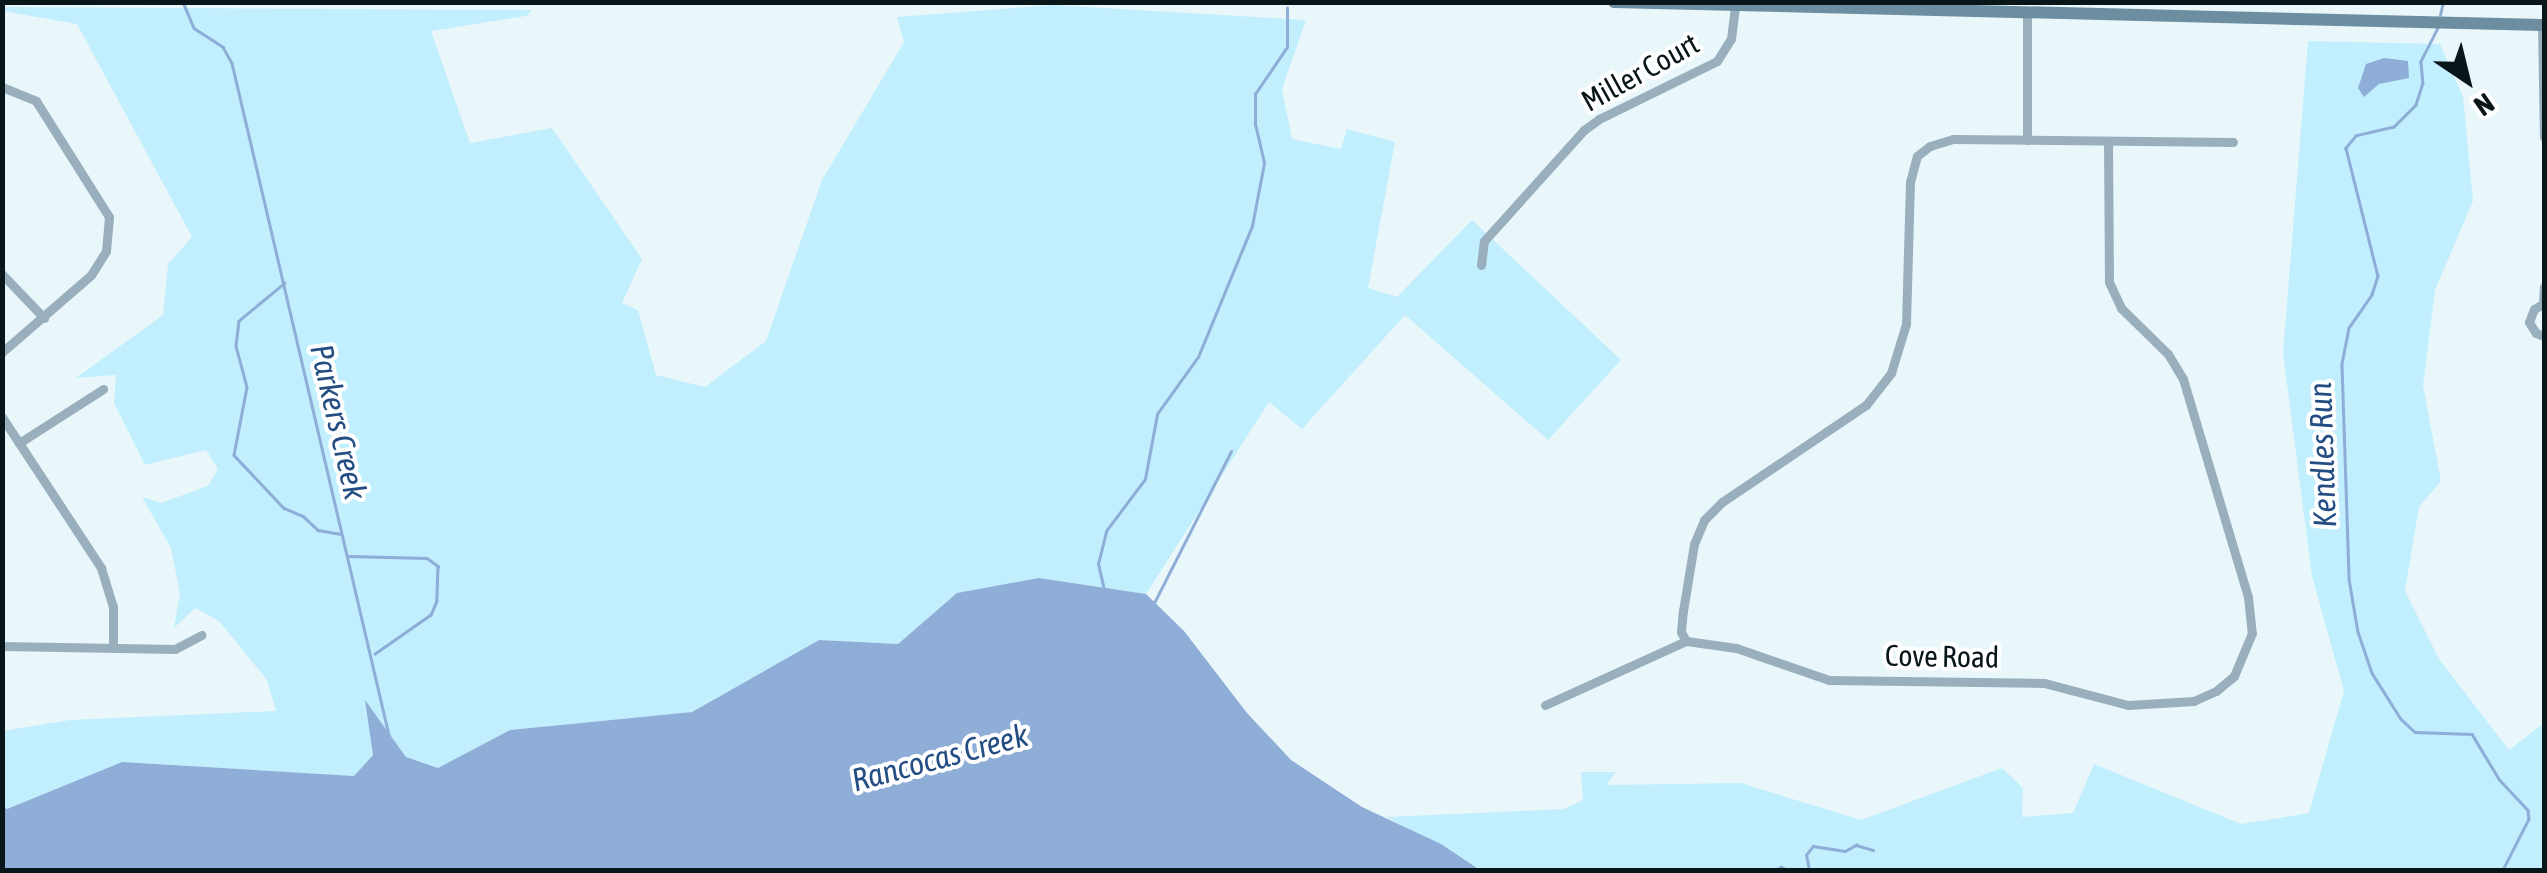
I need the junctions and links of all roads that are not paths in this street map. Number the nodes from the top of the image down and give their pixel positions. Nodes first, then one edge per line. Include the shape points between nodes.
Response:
1 (1614, 2) edge
2 (1735, 6) junction
3 (1928, 7) edge
4 (2028, 15) junction
5 (2543, 24) edge
6 (2, 87) edge
7 (2544, 137) edge
8 (2026, 140) junction
9 (2108, 140) junction
10 (2232, 142) dead end
11 (1482, 265) dead end
12 (2, 274) edge
13 (2544, 287) edge
14 (2544, 304) edge
15 (44, 318) junction
16 (2544, 336) edge
17 (2, 352) edge
18 (102, 388) dead end
19 (2, 418) edge
20 (19, 443) junction
21 (201, 636) dead end
22 (1686, 641) junction
23 (2, 646) edge
24 (113, 647) junction
25 (1545, 705) dead end

1 - 2 main road
2 - 3 main road
2 - 11 street, Miller Court via 1731,39 1717,61 1584,130 1484,241
3 - 4 main road
4 - 5 main road
4 - 8 street
5 - 7 street
6 - 15 street via 36,100 108,217 106,251
8 - 9 street
8 - 22 street via 1953,138 1917,156 1910,182 1906,324 1891,374 1866,405 1704,520 1684,611
9 - 10 street
9 - 22 street, Cove Road via 2108,282 2121,308 2183,378 2248,596 2252,633 2234,676 2194,701 2128,704 2044,682 1829,680 1736,648
12 - 15 street
13 - 14 street
14 - 16 street via 2529,322
15 - 17 street
18 - 20 street
19 - 20 street
20 - 24 street via 108,582
21 - 24 street via 175,648
22 - 25 street
23 - 24 street

